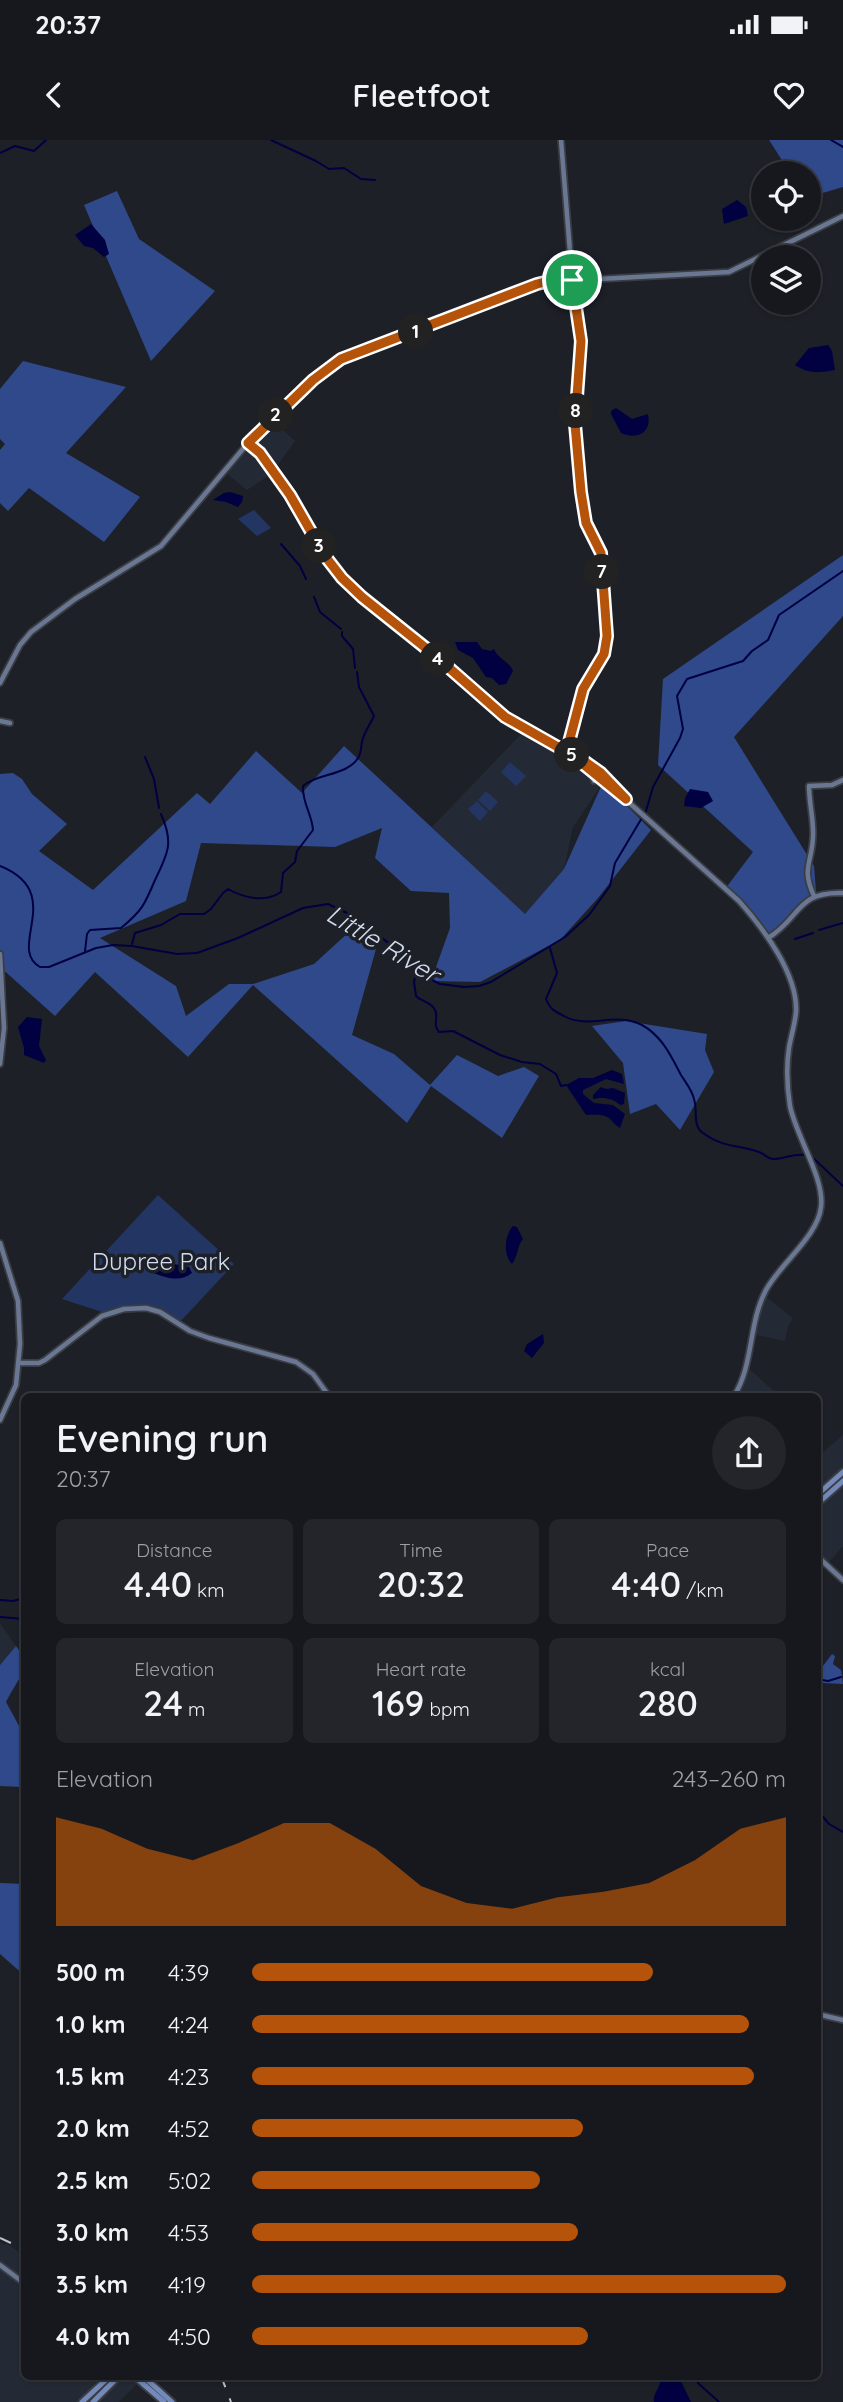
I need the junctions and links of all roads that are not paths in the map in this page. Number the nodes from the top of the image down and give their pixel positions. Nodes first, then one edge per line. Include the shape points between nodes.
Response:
1 (561, 140) edge
2 (843, 216) edge
3 (572, 280) junction
4 (255, 436) junction
5 (248, 443) junction
6 (257, 450) junction
7 (0, 683) edge
8 (0, 721) edge
9 (10, 723) dead end
10 (527, 729) junction
11 (566, 752) junction
12 (593, 771) junction
13 (843, 780) edge
14 (594, 781) dead end
15 (626, 799) junction
16 (843, 893) edge
17 (814, 896) junction
18 (768, 938) junction
19 (0, 954) edge
20 (0, 1063) edge
21 (0, 1243) edge
22 (20, 1363) junction
23 (327, 1393) edge
24 (736, 1393) edge
25 (0, 1420) edge
26 (843, 1472) edge
27 (843, 1481) edge
28 (821, 1491) edge
29 (821, 1500) edge
30 (821, 1561) edge
31 (842, 1579) edge
32 (821, 2015) edge
33 (843, 2020) edge
34 (0, 2265) edge
35 (21, 2283) edge
36 (106, 2380) edge
37 (116, 2380) edge
38 (139, 2380) edge
39 (147, 2380) edge
40 (82, 2402) edge
41 (93, 2402) edge
42 (164, 2402) edge
43 (172, 2402) edge

1 - 3 street
2 - 3 street via 729,272
3 - 4 street via 537,284 341,359
3 - 11 street via 581,341 575,424 581,492 586,523 601,553 607,636 604,654 583,689
4 - 5 street
4 - 6 street
5 - 6 street
5 - 7 street via 161,546 75,599 27,636
6 - 10 street via 342,578 505,717
8 - 9 street
10 - 11 street
10 - 11 street
11 - 12 street
11 - 15 street via 601,773
12 - 14 street
12 - 15 street
13 - 17 street via 809,786 813,837 807,876
15 - 18 street via 739,901
16 - 17 street
17 - 18 street
18 - 24 street via 794,992 788,1090 822,1204 814,1227 765,1293 745,1374
19 - 20 street via 4,1033
21 - 22 street via 19,1306
22 - 23 street via 47,1359 106,1314 146,1308 209,1338 296,1362 313,1374
22 - 25 street via 15,1390
26 - 28 main road
27 - 29 main road
30 - 31 street
32 - 33 street
34 - 35 street
36 - 40 main road
37 - 41 main road
38 - 42 main road
39 - 43 main road

